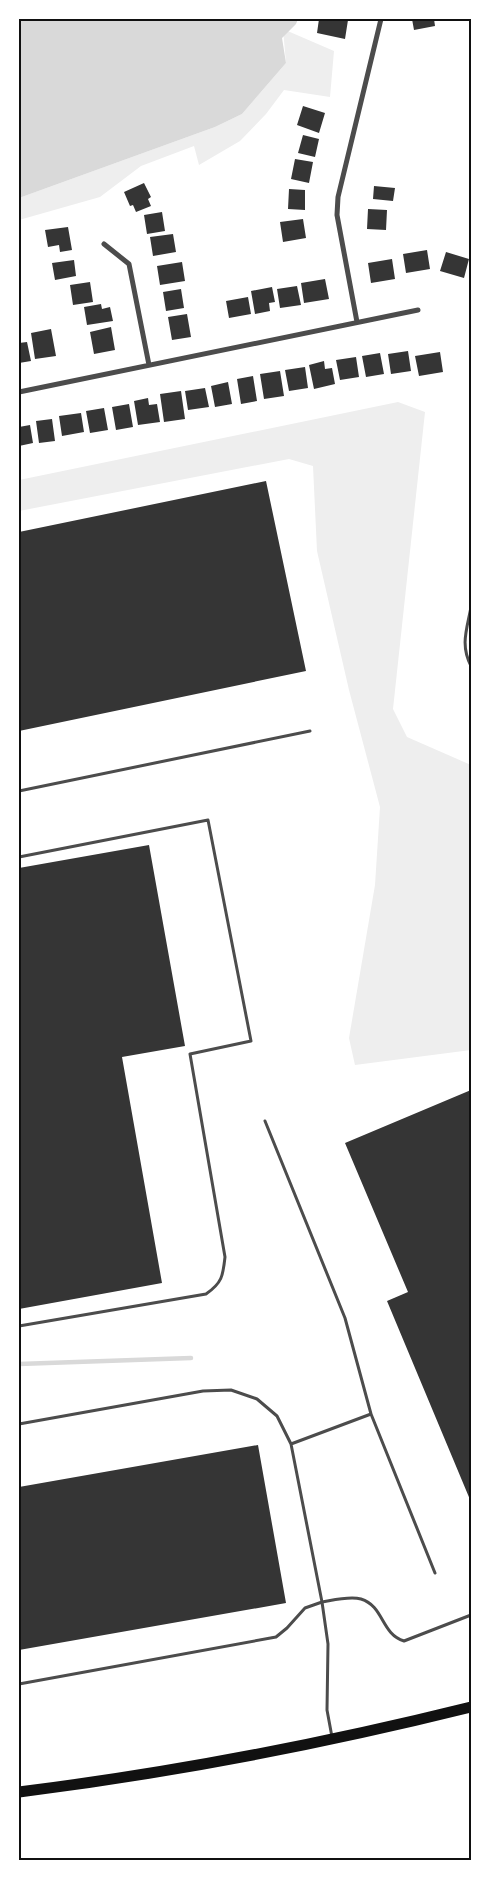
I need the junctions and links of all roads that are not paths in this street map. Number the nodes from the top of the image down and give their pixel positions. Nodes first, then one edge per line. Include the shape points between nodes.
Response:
1 (380, 19) edge
2 (104, 244) dead end
3 (418, 310) dead end
4 (357, 322) junction
5 (149, 365) junction
6 (19, 392) edge
7 (471, 607) edge
8 (471, 666) edge
9 (310, 731) dead end
10 (19, 791) edge
11 (19, 857) edge
12 (265, 1121) dead end
13 (19, 1326) edge
14 (371, 1414) junction
15 (19, 1424) edge
16 (291, 1444) junction
17 (435, 1573) dead end
18 (322, 1602) junction
19 (471, 1615) edge
20 (19, 1684) edge
21 (471, 1707) edge
22 (332, 1739) junction
23 (19, 1792) edge

1 - 4 street via 338,197 337,214
2 - 5 street via 129,264
3 - 4 street
4 - 5 street
5 - 6 street
7 - 8 lane via 464,643
9 - 10 lane
11 - 13 lane via 208,820 250,1042 190,1054 225,1257 223,1275 216,1287 206,1294
12 - 14 lane via 344,1318
14 - 16 lane
14 - 17 lane
15 - 16 lane via 203,1391 230,1390 256,1399 277,1416
16 - 18 lane
18 - 19 lane via 345,1598 372,1604 395,1638 404,1640
18 - 20 lane via 305,1608 276,1637 258,1642
18 - 22 lane via 328,1644 327,1710
21 - 22 main road
22 - 23 main road via 176,1769

